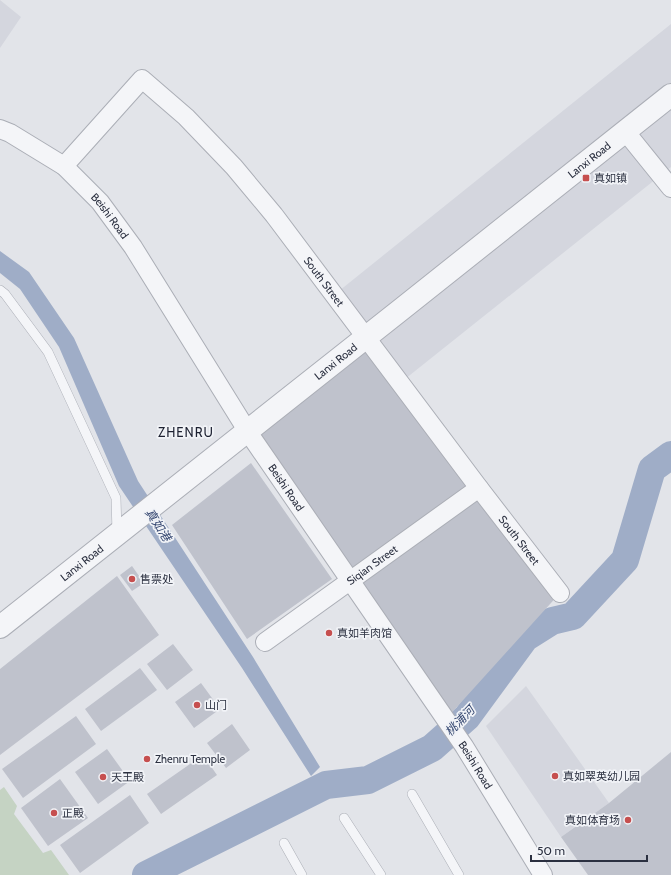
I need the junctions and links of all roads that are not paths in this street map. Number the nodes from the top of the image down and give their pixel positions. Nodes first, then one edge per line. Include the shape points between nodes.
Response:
1 (671, 95) edge
2 (0, 129) edge
3 (625, 131) junction
4 (64, 166) junction
5 (671, 188) edge
6 (0, 290) edge
7 (365, 337) junction
8 (248, 432) junction
9 (479, 488) junction
10 (117, 536) junction
11 (350, 580) junction
12 (560, 593) dead end
13 (0, 627) edge
14 (265, 642) dead end
15 (412, 794) dead end
16 (344, 818) dead end
17 (284, 842) dead end
18 (302, 875) edge
19 (381, 875) edge
20 (459, 875) edge
21 (543, 875) edge

1 - 3 street, Lanxi Road
2 - 4 street, Beishi Road
3 - 5 street
3 - 7 street, Lanxi Road
4 - 7 street, South Street via 142,80 186,117 234,167 274,215
4 - 8 street, Beishi Road via 100,202 133,247
6 - 10 lane via 51,359 116,498
7 - 8 street, Lanxi Road
7 - 9 street, South Street
8 - 10 street, Lanxi Road
8 - 11 street, Beishi Road
9 - 11 street, Siqian Street
9 - 12 street, South Street
10 - 13 street, Lanxi Road
11 - 14 street, Siqian Street
11 - 21 street, Beishi Road via 464,746
15 - 20 lane
16 - 19 lane
17 - 18 lane

